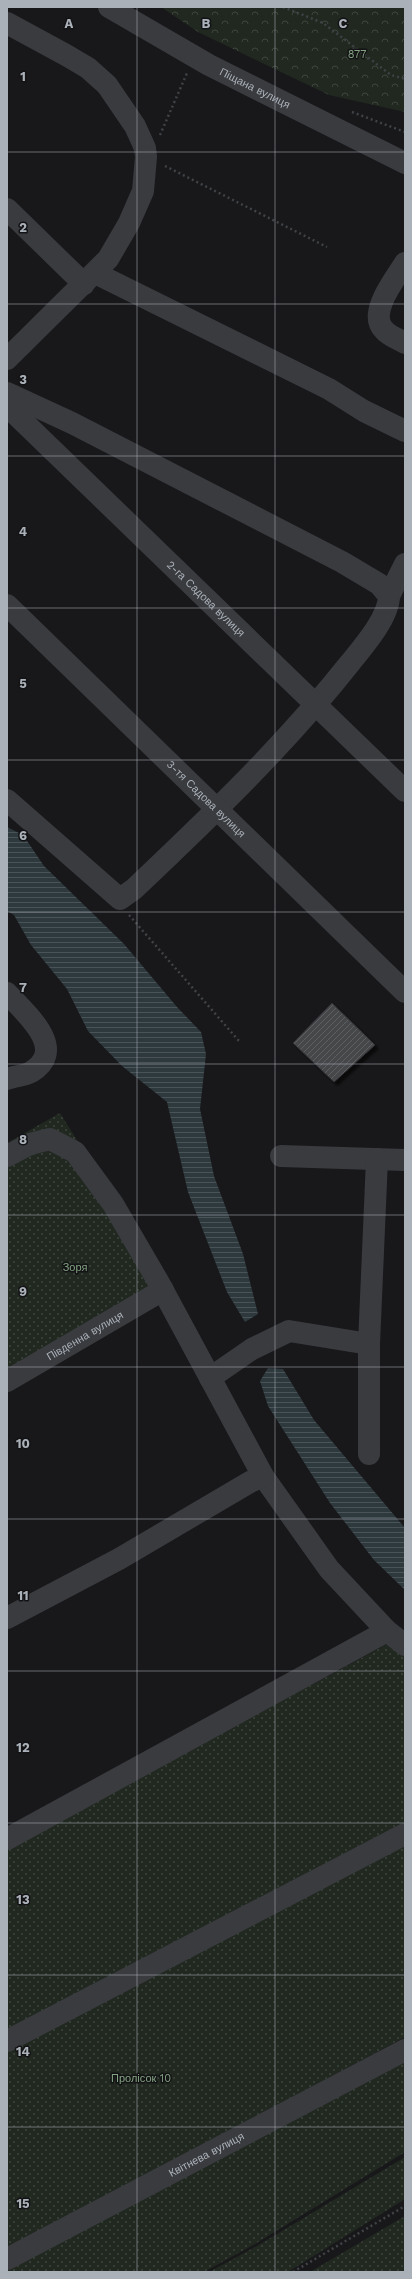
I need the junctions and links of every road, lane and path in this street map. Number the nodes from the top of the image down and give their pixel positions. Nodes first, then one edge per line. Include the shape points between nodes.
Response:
1 (109, 7) edge
2 (283, 7) edge
3 (7, 23) edge
4 (192, 55) junction
5 (405, 79) edge
6 (352, 112) dead end
7 (405, 132) edge
8 (146, 152) junction
9 (405, 163) edge
10 (7, 209) edge
11 (327, 247) dead end
12 (405, 263) edge
13 (89, 278) junction
14 (405, 343) edge
15 (7, 359) edge
16 (7, 393) edge
17 (7, 406) edge
18 (405, 431) edge
19 (405, 564) edge
20 (389, 596) junction
21 (7, 606) edge
22 (317, 706) junction
23 (405, 791) edge
24 (7, 800) edge
25 (218, 809) junction
26 (120, 899) junction
27 (405, 992) edge
28 (7, 993) edge
29 (239, 1041) dead end
30 (7, 1079) edge
31 (7, 1156) edge
32 (281, 1156) dead end
33 (377, 1159) junction
34 (405, 1160) edge
35 (163, 1290) junction
36 (369, 1344) junction
37 (210, 1378) junction
38 (7, 1381) edge
39 (369, 1454) dead end
40 (263, 1476) junction
41 (7, 1618) edge
42 (387, 1631) junction
43 (405, 1645) edge
44 (405, 1834) edge
45 (7, 1839) edge
46 (7, 2041) edge
47 (405, 2050) edge
48 (405, 2206) edge
49 (7, 2259) edge
50 (293, 2272) edge

1 - 4 street, Піщана вулиця
2 - 5 path via 323,23 392,75
3 - 8 street via 88,68 107,85 135,126
4 - 8 path via 187,75 155,147
4 - 9 street, Піщана вулиця
6 - 7 path
8 - 11 path
8 - 13 street via 143,191 135,210 108,259
10 - 13 street
12 - 14 street via 380,304 378,320 383,329
13 - 15 street
13 - 18 street via 329,389
16 - 20 street via 72,423 342,562 379,584
17 - 22 street, 2-га Садова вулиця
19 - 20 street
20 - 22 street via 389,604 367,642
21 - 25 street, 3-тя Садова вулиця
22 - 23 street, 2-га Садова вулиця
22 - 25 street
24 - 26 street
25 - 26 street via 134,889
25 - 27 street, 3-тя Садова вулиця
26 - 29 path via 126,913
28 - 30 street via 43,1035 47,1051 42,1064 30,1073
31 - 35 street via 30,1144 50,1139 75,1152 113,1204
32 - 33 street
33 - 34 street
33 - 36 street
35 - 37 street
35 - 38 street, Південна вулиця
36 - 37 street via 290,1331 252,1349
36 - 39 street
37 - 40 street
40 - 41 street
40 - 42 street via 329,1569
42 - 43 street
42 - 45 street
44 - 46 street
47 - 49 street, Квітнева вулиця
48 - 50 path

